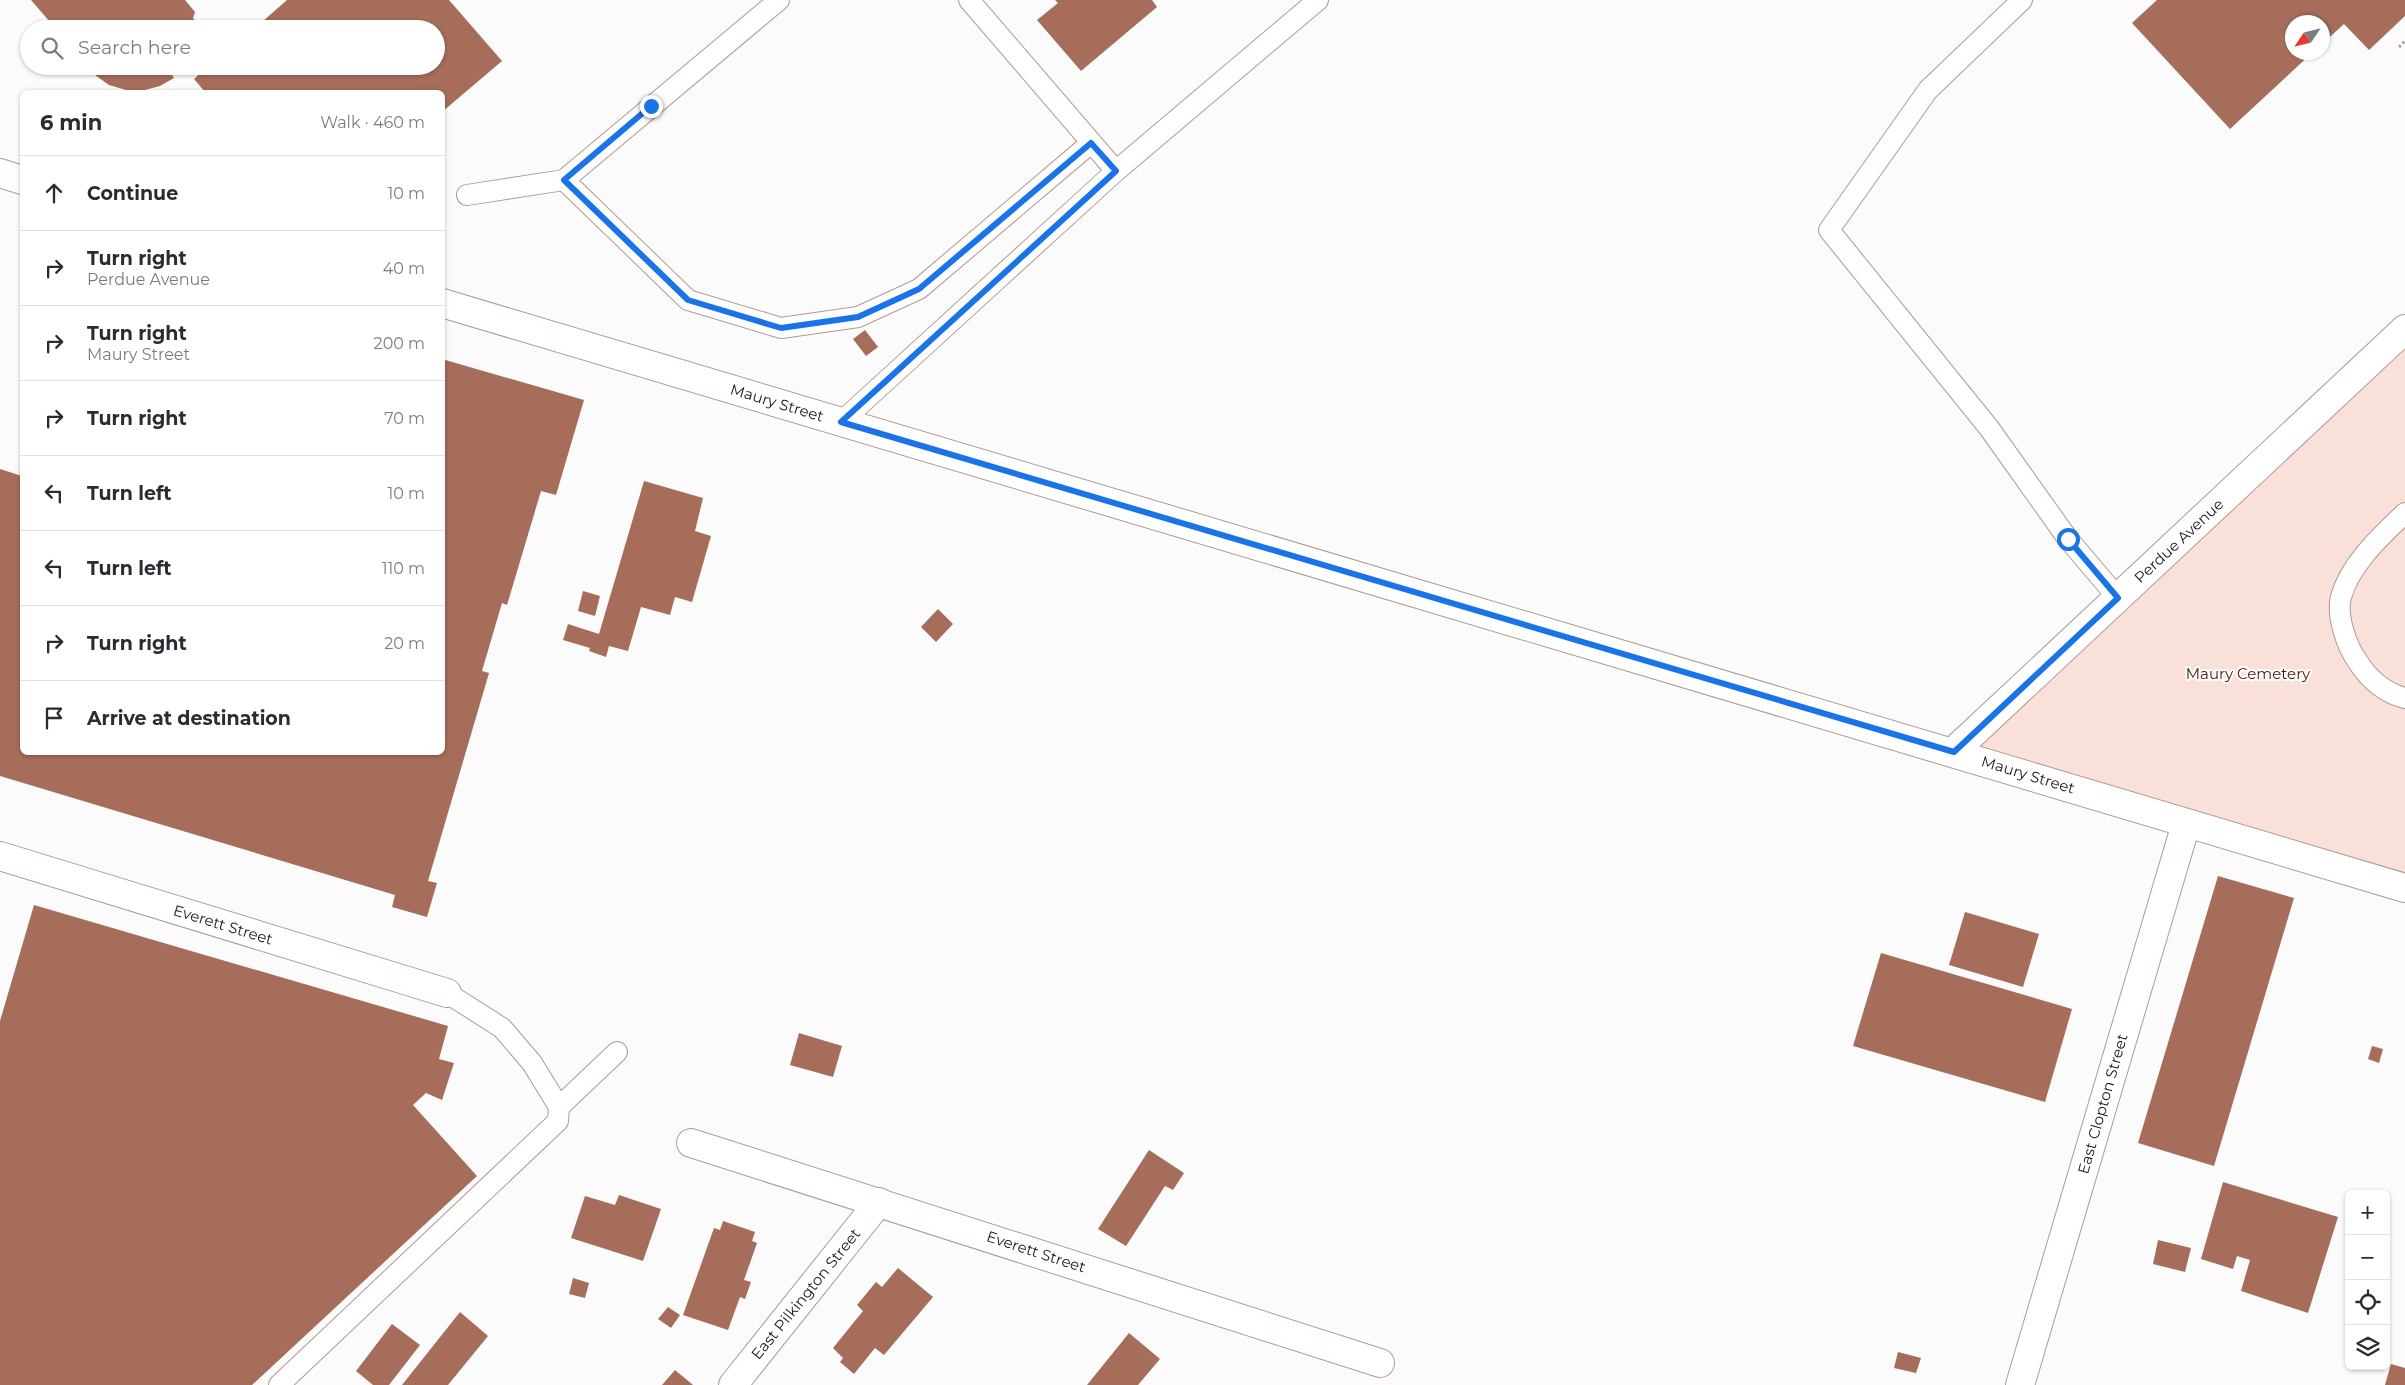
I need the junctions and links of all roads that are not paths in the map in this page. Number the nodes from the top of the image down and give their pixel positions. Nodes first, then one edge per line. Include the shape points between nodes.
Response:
1 (779, 0) edge
2 (969, 0) edge
3 (1318, 0) edge
4 (2022, 0) edge
5 (1091, 143) junction
6 (1116, 171) junction
7 (0, 173) edge
8 (20, 179) edge
9 (564, 180) junction
10 (467, 196) dead end
11 (445, 304) edge
12 (2405, 329) edge
13 (841, 422) junction
14 (2405, 513) edge
15 (2118, 598) junction
16 (2405, 698) edge
17 (1954, 752) junction
18 (2186, 824) junction
19 (0, 856) edge
20 (2405, 888) edge
21 (446, 993) joint
22 (617, 1052) dead end
23 (559, 1107) junction
24 (691, 1143) dead end
25 (879, 1202) junction
26 (1380, 1362) dead end
27 (279, 1385) edge
28 (733, 1385) edge
29 (2020, 1385) edge

1 - 9 lane
2 - 5 lane
3 - 6 lane
4 - 15 lane via 1928,90 1829,230 1989,428 2068,539
5 - 6 lane
5 - 9 lane via 919,289 858,317 781,328 688,300
6 - 13 lane
7 - 8 street
9 - 10 lane
11 - 13 street, Maury Street
12 - 15 street, Perdue Avenue
13 - 17 street, Maury Street
14 - 16 lane via 2382,534 2354,569 2340,598 2342,628 2352,654 2369,678
15 - 17 street, Perdue Avenue
17 - 18 street, Maury Street
18 - 20 street, Maury Street
18 - 29 street, East Clopton Street
19 - 21 street, Everett Street
21 - 23 lane via 502,1028 532,1063
22 - 23 lane
23 - 27 lane via 558,1121
24 - 25 street, Everett Street
25 - 26 street, Everett Street
25 - 28 street, East Pilkington Street

